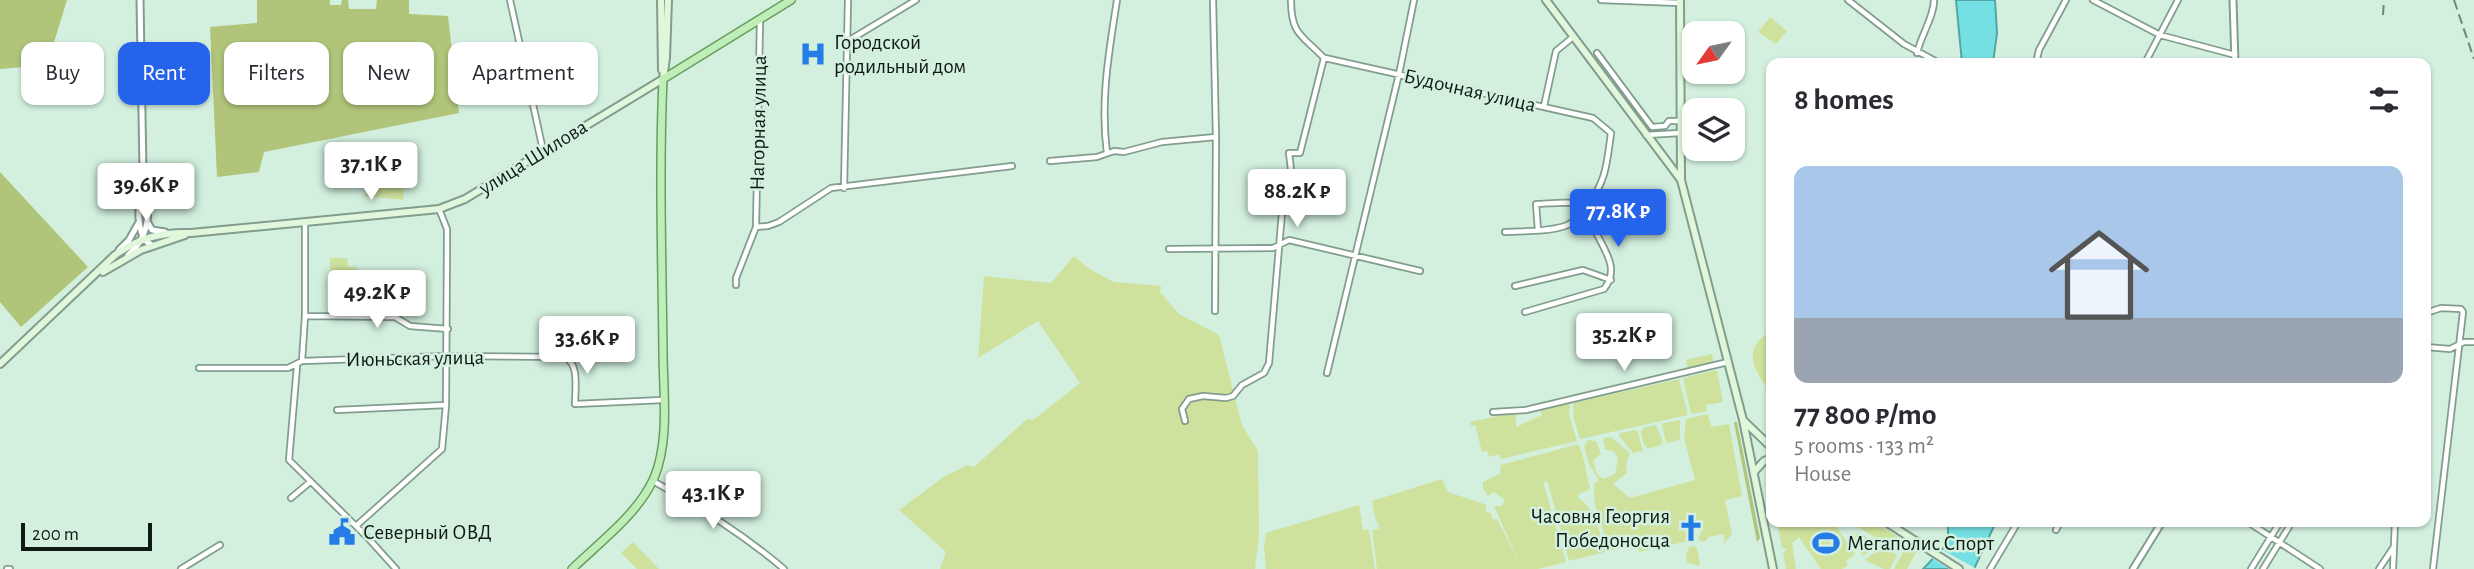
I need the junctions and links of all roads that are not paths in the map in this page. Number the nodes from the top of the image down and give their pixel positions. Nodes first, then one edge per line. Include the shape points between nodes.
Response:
1 (140, 0) edge
2 (510, 0) edge
3 (661, 0) edge
4 (668, 0) edge
5 (791, 0) edge
6 (848, 0) edge
7 (916, 0) edge
8 (1117, 0) edge
9 (1213, 0) edge
10 (1291, 0) edge
11 (1414, 0) edge
12 (1546, 0) edge
13 (1601, 0) edge
14 (1848, 0) edge
15 (1934, 0) edge
16 (2066, 0) edge
17 (2093, 0) edge
18 (2178, 0) edge
19 (2233, 0) edge
20 (1680, 1) edge
21 (760, 19) junction
22 (2160, 35) junction
23 (1573, 37) junction
24 (847, 41) junction
25 (1598, 53) dead end
26 (1917, 53) junction
27 (2235, 55) joint
28 (1324, 58) junction
29 (1926, 58) edge
30 (2037, 58) edge
31 (2148, 58) edge
32 (1399, 74) junction
33 (663, 79) junction
34 (1544, 106) junction
35 (1680, 121) junction
36 (1680, 133) junction
37 (1645, 135) junction
38 (1216, 137) junction
39 (543, 150) junction
40 (1107, 153) junction
41 (1050, 161) dead end
42 (1012, 166) dead end
43 (143, 171) junction
44 (1681, 180) junction
45 (844, 188) junction
46 (1586, 208) junction
47 (439, 209) junction
48 (140, 218) junction
49 (147, 220) junction
50 (305, 222) junction
51 (756, 227) junction
52 (1538, 230) junction
53 (1505, 232) dead end
54 (172, 233) junction
55 (191, 233) junction
56 (143, 239) junction
57 (1281, 243) junction
58 (152, 245) junction
59 (1169, 249) dead end
60 (1216, 249) junction
61 (115, 255) junction
62 (1355, 256) junction
63 (120, 262) junction
64 (1420, 271) dead end
65 (94, 276) junction
66 (1611, 280) junction
67 (736, 285) dead end
68 (1515, 286) dead end
69 (1215, 311) dead end
70 (2431, 311) edge
71 (1525, 312) dead end
72 (305, 316) junction
73 (448, 329) junction
74 (2474, 342) edge
75 (2460, 346) junction
76 (2431, 348) edge
77 (447, 356) junction
78 (302, 361) junction
79 (1728, 362) junction
80 (0, 364) edge
81 (297, 365) junction
82 (199, 368) dead end
83 (1327, 373) dead end
84 (663, 400) junction
85 (446, 405) junction
86 (337, 410) dead end
87 (1493, 412) dead end
88 (1742, 420) junction
89 (1185, 421) dead end
90 (1766, 442) edge
91 (1766, 460) edge
92 (1754, 472) junction
93 (653, 481) junction
94 (310, 482) junction
95 (291, 498) dead end
96 (356, 526) junction
97 (1894, 527) edge
98 (2015, 527) edge
99 (2058, 527) edge
100 (2159, 527) edge
101 (2255, 527) edge
102 (2277, 527) edge
103 (2288, 527) edge
104 (2395, 527) edge
105 (2056, 530) dead end
106 (2270, 537) junction
107 (2279, 542) junction
108 (220, 545) dead end
109 (2393, 547) junction
110 (191, 566) edge
111 (181, 569) edge
112 (396, 569) edge
113 (572, 569) edge
114 (784, 569) edge
115 (1773, 569) edge
116 (1959, 569) edge
117 (1990, 569) edge
118 (2133, 569) edge
119 (2251, 569) edge
120 (2263, 569) edge
121 (2320, 569) edge
122 (2379, 569) edge
123 (2393, 569) edge
124 (2433, 569) edge

1 - 43 street
2 - 39 street
3 - 33 main road
4 - 33 main road
5 - 21 main road, улица Шилова
6 - 24 street
7 - 24 street
8 - 40 street via 1105,76
9 - 38 street
10 - 28 street via 1295,29
11 - 32 street
12 - 23 main road
13 - 20 street
14 - 26 street
15 - 26 street
16 - 30 street
17 - 22 street
18 - 22 street
19 - 27 street
20 - 35 main road
21 - 33 main road, улица Шилова
21 - 51 street, Нагорная улица
22 - 27 street
22 - 31 street
23 - 34 street via 1556,51
23 - 37 main road
24 - 45 street
25 - 35 street via 1652,127
26 - 29 street
28 - 32 street, Будочная улица
28 - 57 street via 1300,153 1289,153 1292,176 1290,193 1283,201
32 - 34 street, Будочная улица
32 - 62 street
33 - 39 main road, улица Шилова
33 - 84 main road
34 - 46 street, Будочная улица via 1593,118 1611,133 1606,174
35 - 36 main road
36 - 37 street
36 - 44 main road
37 - 44 main road
38 - 40 street
38 - 60 street
39 - 47 main road, улица Шилова via 465,199
40 - 41 street
42 - 45 street
43 - 48 street
43 - 49 street
44 - 79 main road
45 - 51 street via 831,188 779,222
46 - 52 street via 1574,222
46 - 52 street via 1575,203 1536,204
46 - 66 street via 1608,257
47 - 50 main road, улица Шилова
47 - 73 street via 447,229
48 - 56 street
48 - 61 street
49 - 54 street via 152,230
49 - 56 street
50 - 55 main road, улица Шилова
50 - 72 street
51 - 67 street
52 - 53 street
54 - 55 main road, улица Шилова
54 - 56 main road, улица Шилова
55 - 58 main road
56 - 58 street
56 - 61 main road, улица Шилова
56 - 63 street
57 - 60 street via 1273,248
57 - 62 street via 1289,240
57 - 89 street via 1269,363 1264,373 1242,384 1233,396 1189,399 1182,409
58 - 63 main road
59 - 60 street
60 - 69 street
61 - 65 main road, улица Шилова
62 - 64 street
62 - 83 street
63 - 65 main road
65 - 80 main road, улица Шилова
66 - 68 street via 1583,270
66 - 71 street via 1604,289
70 - 75 street via 2463,310
72 - 73 street via 394,317 410,326
72 - 78 street
73 - 77 street
74 - 75 street
75 - 76 street
75 - 124 street
77 - 78 street, Июньская улица
77 - 84 street, Июньская улица via 563,357 574,364 575,404
77 - 85 street
78 - 81 street
79 - 87 street via 1526,410
79 - 88 main road
81 - 82 street
81 - 94 street via 289,460
84 - 93 main road via 661,452
85 - 86 street
85 - 96 street via 439,454
88 - 90 main road
88 - 92 main road
91 - 92 main road
92 - 115 main road
93 - 113 main road via 621,523
93 - 114 street via 716,518
94 - 95 street
94 - 96 street
96 - 112 street
97 - 116 main road
98 - 117 street
99 - 105 street
100 - 118 street
101 - 106 street
102 - 106 street
103 - 107 street
104 - 109 street
106 - 107 street
106 - 119 street
107 - 120 street
107 - 121 street
108 - 110 street
109 - 122 street
109 - 123 street
110 - 111 street

